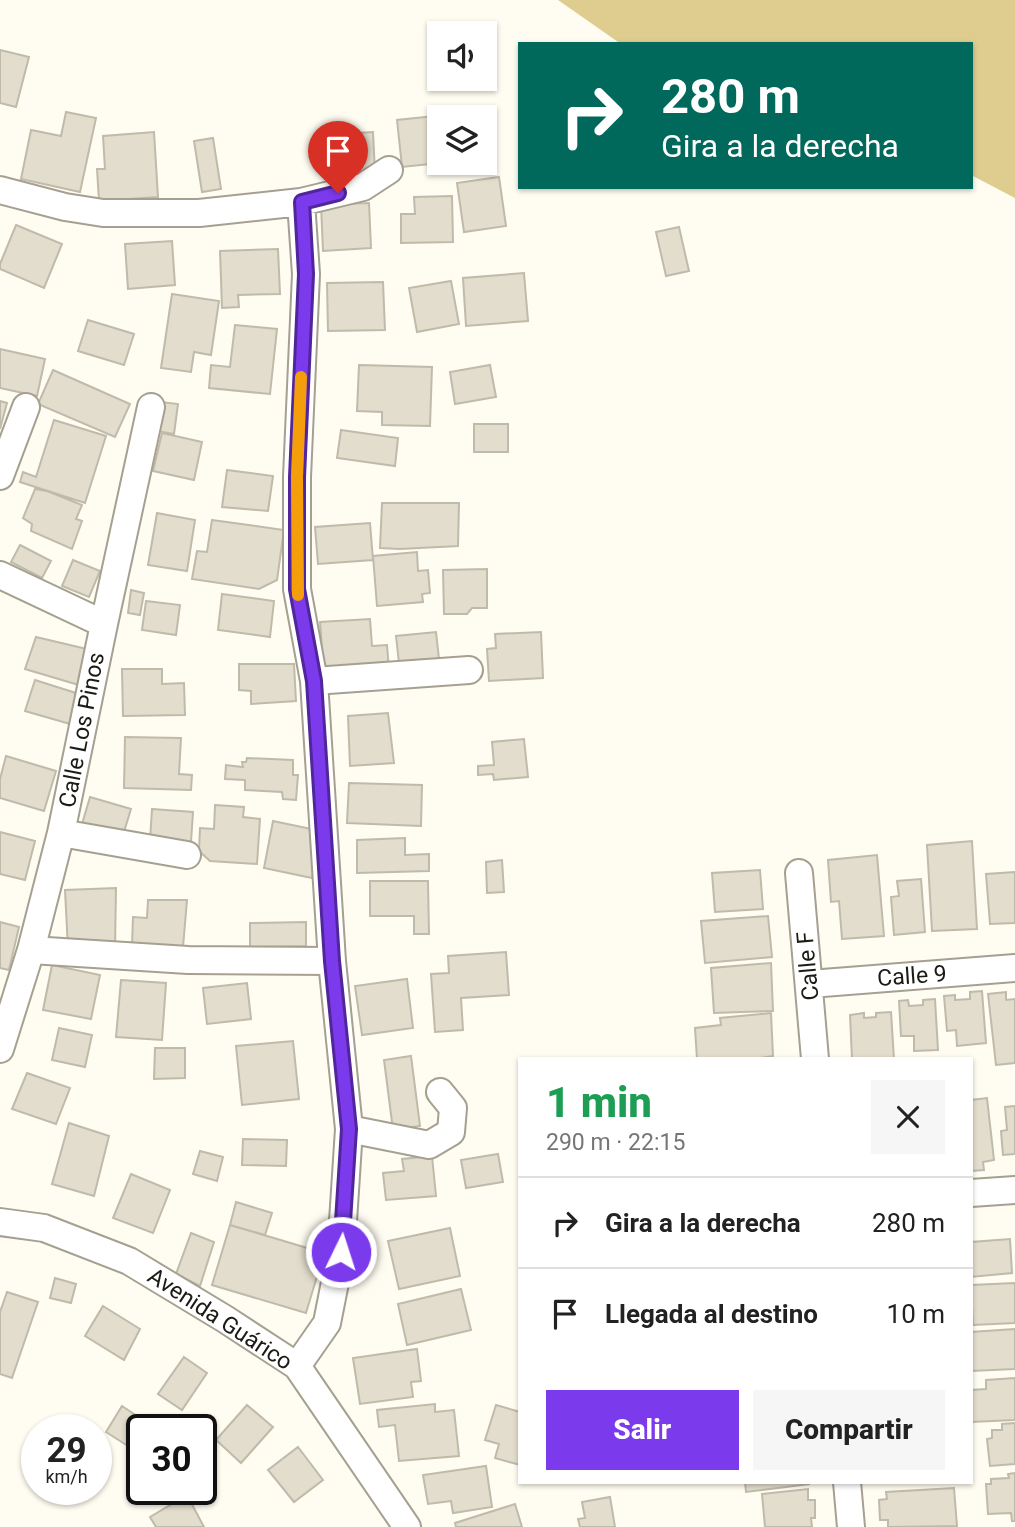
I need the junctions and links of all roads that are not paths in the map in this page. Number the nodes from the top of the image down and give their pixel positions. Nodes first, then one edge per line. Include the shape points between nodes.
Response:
1 (389, 170) dead end
2 (0, 190) edge
3 (302, 202) junction
4 (26, 407) dead end
5 (151, 407) dead end
6 (0, 475) edge
7 (0, 575) edge
8 (104, 624) junction
9 (469, 670) dead end
10 (314, 681) junction
11 (61, 833) junction
12 (187, 855) dead end
13 (799, 873) dead end
14 (31, 950) junction
15 (332, 961) junction
16 (1015, 968) edge
17 (810, 984) junction
18 (0, 1049) edge
19 (815, 1057) edge
20 (440, 1092) dead end
21 (349, 1129) junction
22 (1015, 1190) edge
23 (973, 1193) edge
24 (0, 1222) edge
25 (298, 1366) junction
26 (848, 1484) edge
27 (407, 1527) edge
28 (851, 1527) edge

1 - 3 street via 363,187
2 - 3 street via 103,213 199,214
3 - 10 street via 306,274 297,589
4 - 6 street
5 - 8 street, Calle Los Pinos
7 - 8 street
8 - 11 street, Calle Los Pinos
9 - 10 street
10 - 15 street
11 - 12 street
11 - 14 street, Calle Los Pinos
13 - 17 street, Calle F
14 - 15 street via 188,960
14 - 18 street, Calle Los Pinos
15 - 21 street
16 - 17 street, Calle 9
17 - 19 street, Calle F
20 - 21 street via 453,1108 451,1132 429,1145
21 - 25 street via 341,1252 327,1323
22 - 23 street
24 - 25 street, Avenida Guárico via 44,1228 129,1261
25 - 27 street, Avenida Guárico
26 - 28 street

